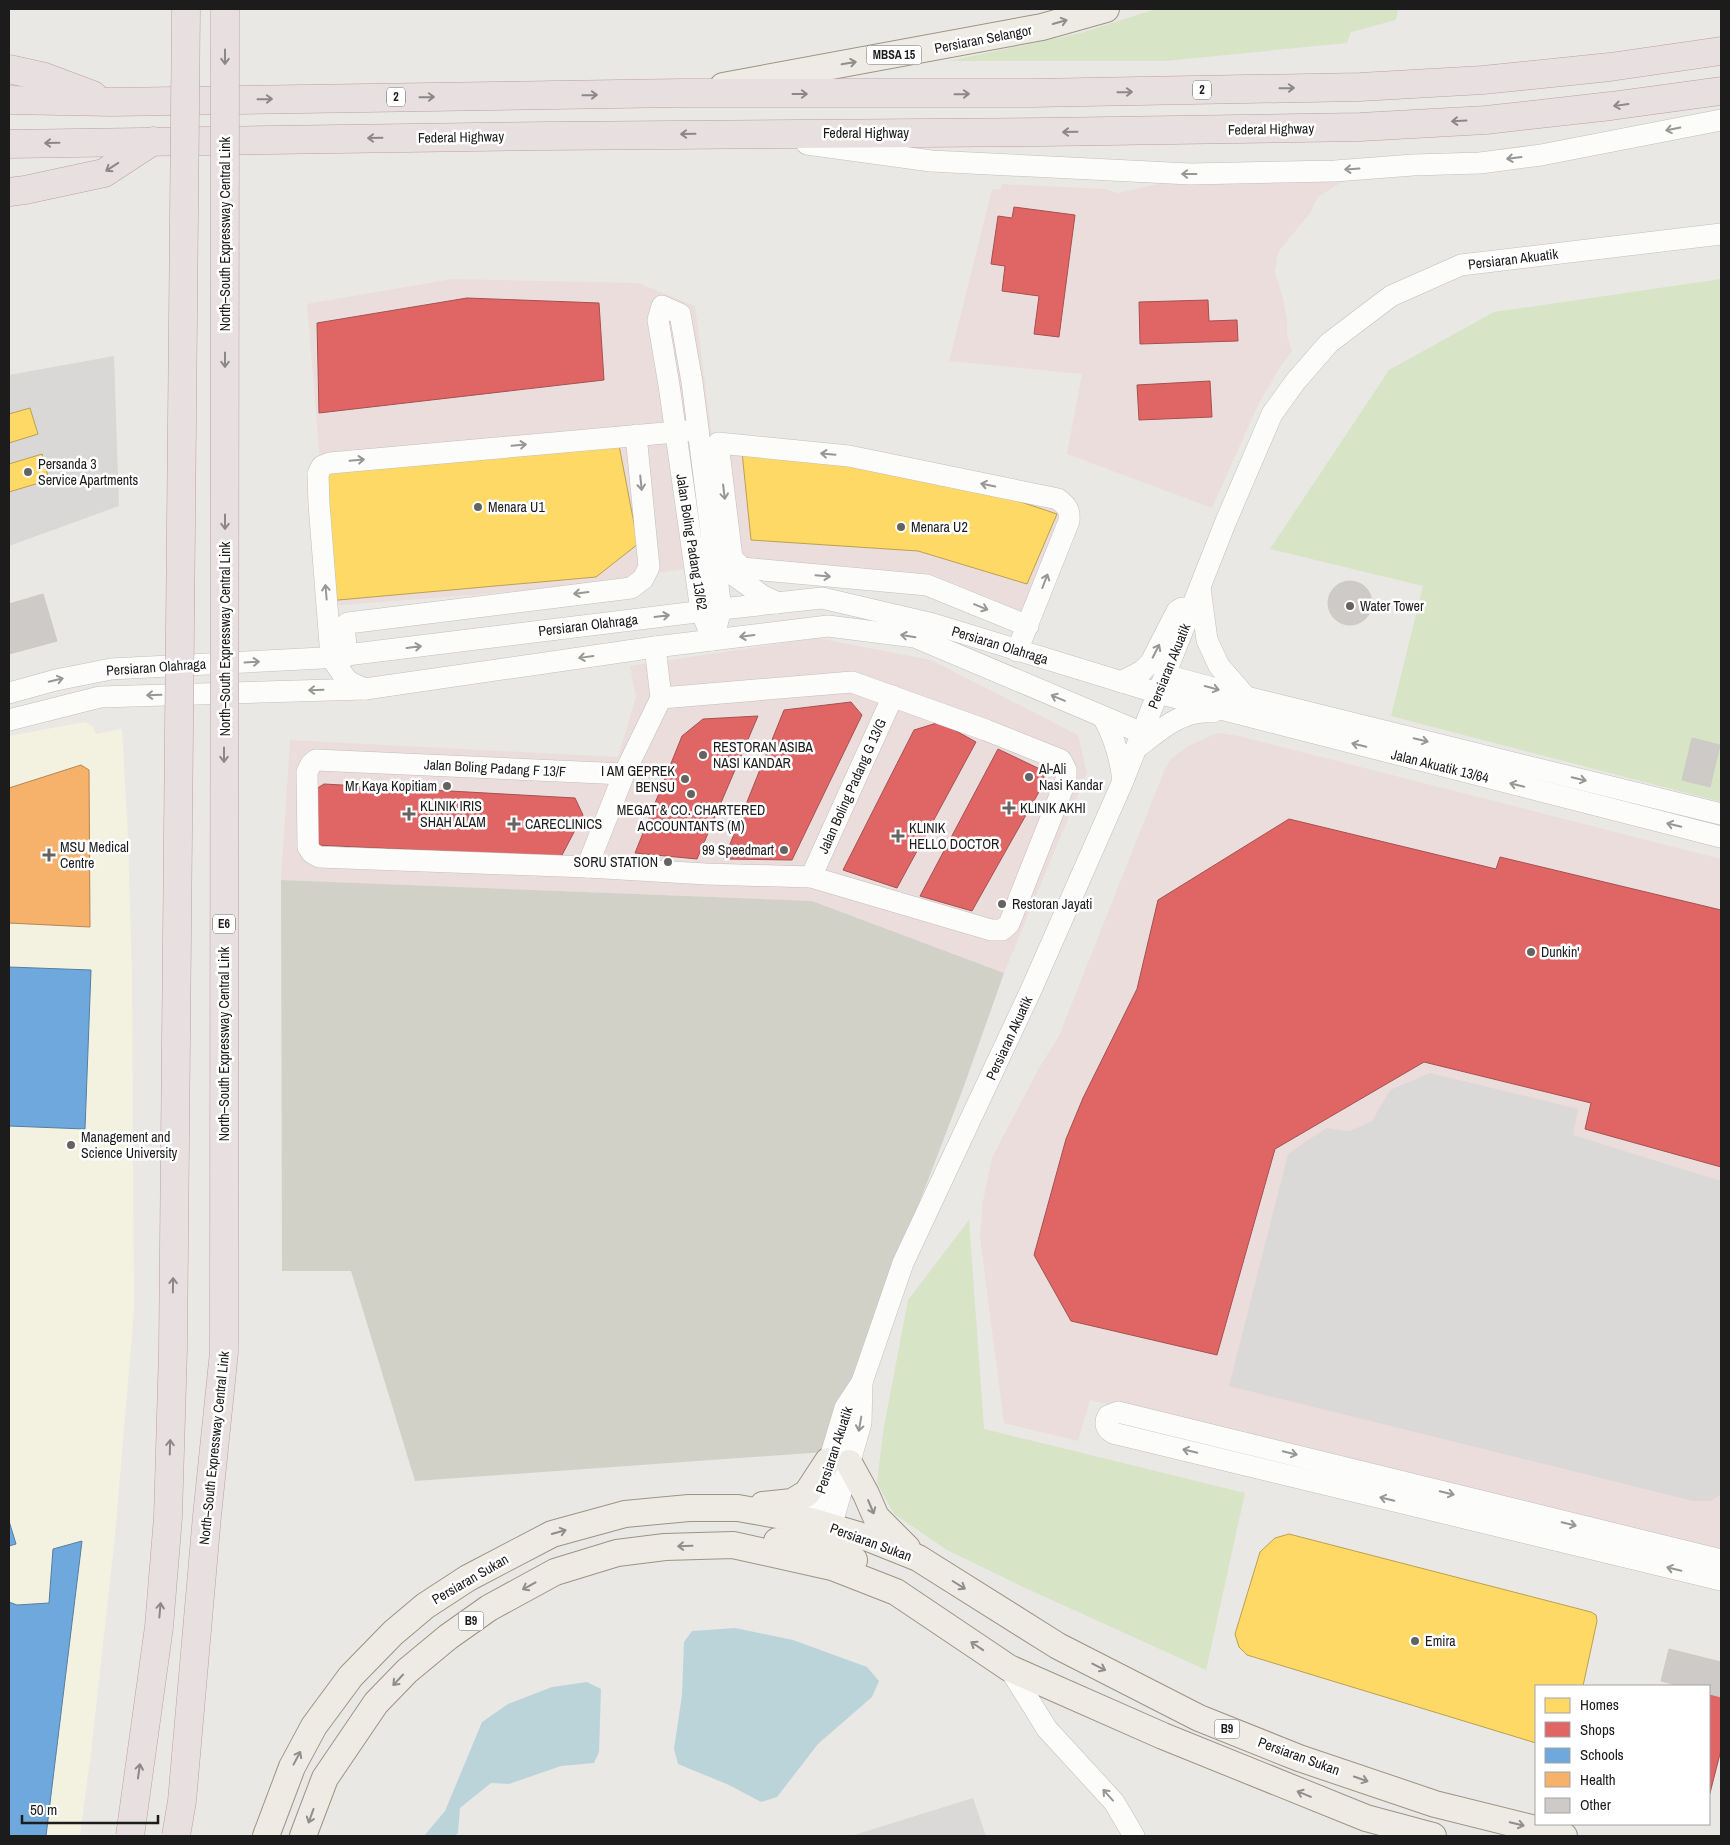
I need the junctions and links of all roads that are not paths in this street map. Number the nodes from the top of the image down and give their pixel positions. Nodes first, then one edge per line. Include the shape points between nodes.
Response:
1 (186, 9) edge
2 (225, 9) edge
3 (1106, 9) edge
4 (1721, 51) edge
5 (9, 69) edge
6 (1721, 91) edge
7 (681, 93) junction
8 (9, 100) edge
9 (111, 102) junction
10 (1721, 120) edge
11 (737, 134) junction
12 (153, 141) junction
13 (9, 144) edge
14 (9, 192) edge
15 (1721, 234) edge
16 (692, 382) junction
17 (669, 385) junction
18 (698, 431) junction
19 (655, 434) junction
20 (714, 561) junction
21 (1197, 594) junction
22 (778, 602) junction
23 (711, 610) junction
24 (1028, 626) junction
25 (713, 640) junction
26 (655, 647) junction
27 (1017, 651) junction
28 (339, 656) junction
29 (1120, 682) junction
30 (1162, 684) junction
31 (365, 689) junction
32 (9, 693) edge
33 (893, 696) junction
34 (661, 698) junction
35 (1243, 706) junction
36 (1103, 717) junction
37 (9, 720) edge
38 (1139, 741) junction
39 (624, 774) junction
40 (1123, 781) junction
41 (1721, 814) edge
42 (1721, 837) edge
43 (587, 867) junction
44 (811, 877) junction
45 (839, 1462) junction
46 (738, 1508) junction
47 (820, 1530) junction
48 (733, 1545) junction
49 (918, 1558) junction
50 (1721, 1560) edge
51 (1721, 1580) edge
52 (896, 1592) junction
53 (1010, 1668) junction
54 (130, 1836) edge
55 (176, 1836) edge
56 (266, 1836) edge
57 (303, 1836) edge
58 (1134, 1836) edge
59 (1433, 1836) edge
60 (1564, 1836) edge

54 -> 1 highway, bridge via 159,1627 168,1517 173,1349
2 -> 55 highway, North–South Expressway Central Link / E6, bridge via 224,1352 182,1801
7 -> 3 main road, Persiaran Selangor / MBSA 15 via 1042,27
7 -> 4 highway, 2 via 956,94 1360,87 1483,80
5 - 9 highway via 44,77
6 -> 11 highway, Federal Highway via 1486,120 1360,127
9 -> 7 highway, 2
8 - 9 highway, 2
10 -> 11 street via 1541,155 1480,163 1190,174 931,161
11 -> 12 highway, Federal Highway
12 -> 13 highway, Federal Highway
12 -> 14 highway via 104,173
15 - 21 street, Persiaran Akuatik via 1461,265 1391,296 1329,343 1272,414
16 - 17 street
16 - 17 street, Jalan Boling Padang 13/62 via 680,314 662,306 658,320
16 - 18 street, Jalan Boling Padang 13/62
17 - 19 street, Jalan Boling Padang 13/62
18 - 19 street
18 - 20 street, Jalan Boling Padang 13/62
19 - 23 street, Jalan Boling Padang 13/62
19 -> 28 street via 649,567 643,579 631,588 348,623 344,626
28 -> 19 street via 319,504 318,474 322,466
20 - 22 street via 763,596
20 - 23 street, Jalan Boling Padang 13/62
29 -> 21 street via 1151,662 1177,611
21 - 30 street, Persiaran Akuatik
21 - 35 street via 1207,640
22 - 23 street, Persiaran Olahraga
22 - 27 street, Persiaran Olahraga via 822,598 933,624
23 - 25 street, Jalan Boling Padang 13/62
28 -> 23 street, Persiaran Olahraga
24 -> 24 street via 1069,521 1066,506 1058,499 849,456 718,443 732,558 742,568 927,585
24 - 27 street
25 - 26 street, Persiaran Olahraga
36 -> 25 street, Persiaran Olahraga via 914,637 828,626
26 -> 31 street, Persiaran Olahraga
26 - 34 street
27 - 29 street, Persiaran Olahraga
28 - 31 street via 346,679
32 -> 28 street, Persiaran Olahraga via 111,669
29 - 30 street, Persiaran Olahraga
30 - 35 street, Jalan Akuatik 13/64
30 - 38 street, Persiaran Akuatik
31 -> 37 street, Persiaran Olahraga via 100,697
33 - 34 street via 852,682
33 - 44 street, Jalan Boling Padang G 13/G
33 - 44 street via 1061,760 1066,780 1009,924 1002,930 991,930
34 - 39 street
35 - 38 street via 1184,716
35 -> 41 street, Jalan Akuatik 13/64
42 -> 35 street, Jalan Akuatik 13/64
36 - 38 street, Persiaran Olahraga
36 - 40 street via 1120,755
38 - 40 street, Persiaran Akuatik
39 - 43 street
39 - 43 street, Jalan Boling Padang F 13/F via 316,760 307,772 308,847 319,857
40 - 45 street, Persiaran Akuatik via 1031,990 903,1263 862,1382 845,1408
43 - 44 street
45 - 46 main road via 807,1493 792,1502
45 - 47 street, Persiaran Akuatik
45 -> 49 main road via 866,1494 876,1517
46 - 47 main road, Persiaran Sukan / B9
56 -> 46 main road, Persiaran Sukan / B9 via 292,1767 314,1726 352,1676 393,1633 425,1606 468,1578 552,1534 625,1514 689,1508
47 - 48 main road
47 - 49 main road, Persiaran Sukan / B9 via 868,1538
47 - 52 main road via 872,1569
48 - 52 main road, B9 via 832,1567
48 -> 57 main road, B9 via 665,1547 617,1553 556,1572 489,1608 406,1671 376,1703 325,1778
49 -> 60 main road, Persiaran Sukan / B9 via 1058,1646 1199,1718 1299,1758 1436,1804
51 -> 50 street via 1113,1433 1106,1422 1108,1416 1118,1412
53 -> 52 main road, B9
58 -> 53 street via 1114,1802 1047,1729
59 -> 53 main road, B9 via 1366,1818 1163,1736

